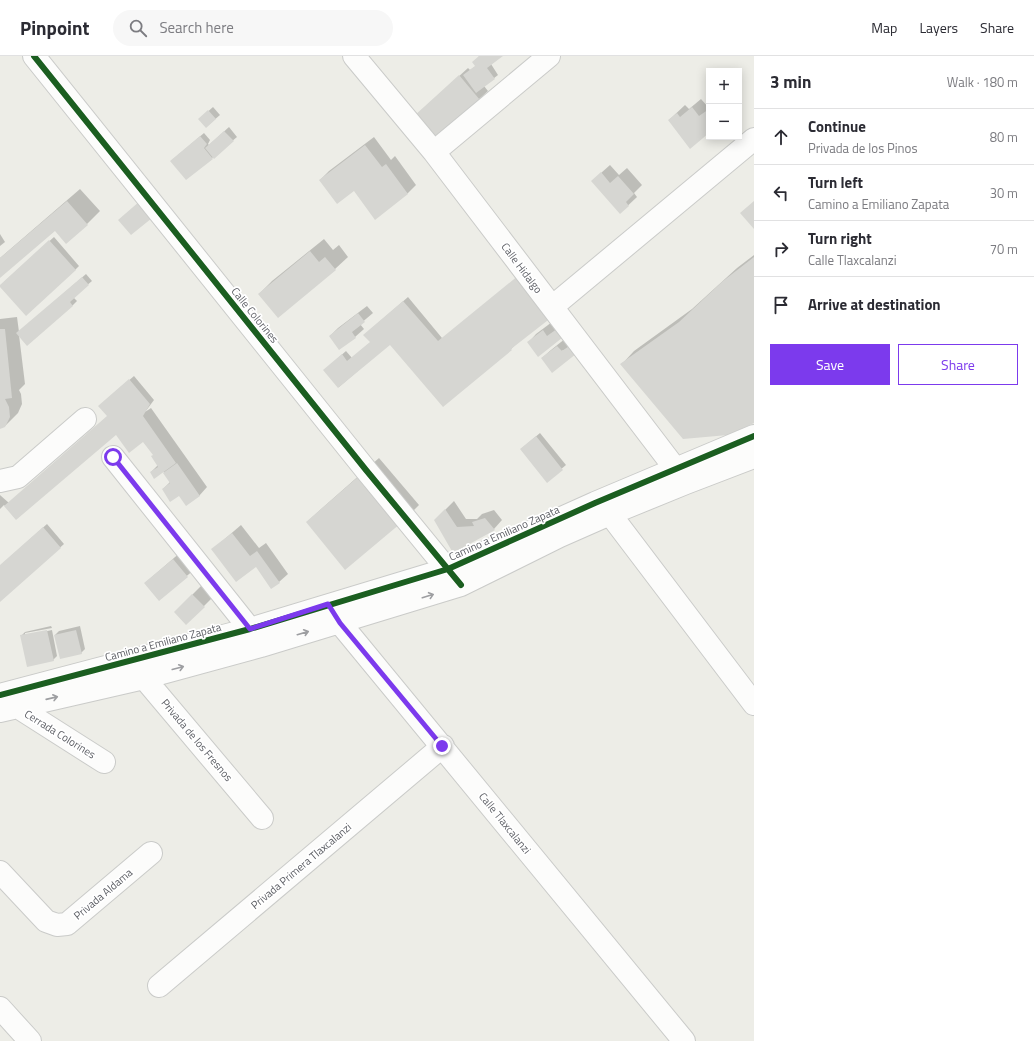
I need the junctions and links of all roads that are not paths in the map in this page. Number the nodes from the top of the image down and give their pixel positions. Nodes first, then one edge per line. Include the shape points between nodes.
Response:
1 (34, 56) edge
2 (354, 56) edge
3 (548, 56) edge
4 (754, 139) edge
5 (434, 152) junction
6 (552, 307) junction
7 (84, 419) dead end
8 (754, 436) edge
9 (113, 457) dead end
10 (754, 457) edge
11 (680, 476) junction
12 (0, 481) edge
13 (610, 514) junction
14 (454, 577) junction
15 (328, 604) junction
16 (340, 623) junction
17 (250, 629) junction
18 (142, 668) junction
19 (5, 704) edge
20 (754, 704) edge
21 (442, 746) junction
22 (104, 762) dead end
23 (262, 818) dead end
24 (151, 853) dead end
25 (0, 872) edge
26 (159, 986) dead end
27 (0, 1008) edge
28 (30, 1041) edge
29 (684, 1041) edge

1 - 14 street, Calle Colorines
2 - 5 street, Calle Hidalgo
3 - 5 street
4 - 6 street
5 - 6 street, Calle Hidalgo
6 - 11 street, Calle Hidalgo
7 - 12 street via 18,477
8 - 11 street, Camino a Emiliano Zapata
9 - 17 street
10 - 11 street, Camino a Emiliano Zapata
11 - 13 street, Camino a Emiliano Zapata
11 - 14 street, Camino a Emiliano Zapata
13 - 14 street, Camino a Emiliano Zapata
13 - 20 street
14 - 15 street, Camino a Emiliano Zapata
16 -> 14 street, Camino a Emiliano Zapata
15 - 16 street, Calle Tlaxcalanzi
15 - 17 street, Camino a Emiliano Zapata
18 -> 16 street, Camino a Emiliano Zapata via 260,646
16 - 21 street, Calle Tlaxcalanzi
17 - 18 street, Camino a Emiliano Zapata
18 - 19 street, Camino a Emiliano Zapata
18 - 23 street, Privada de los Fresnos
19 - 22 street, Cerrada Colorines
21 - 26 street, Privada Primera Tlaxcalanzi
21 - 29 street, Calle Tlaxcalanzi
24 - 25 street, Privada Aldama via 67,924 57,925 46,921
27 - 28 street

